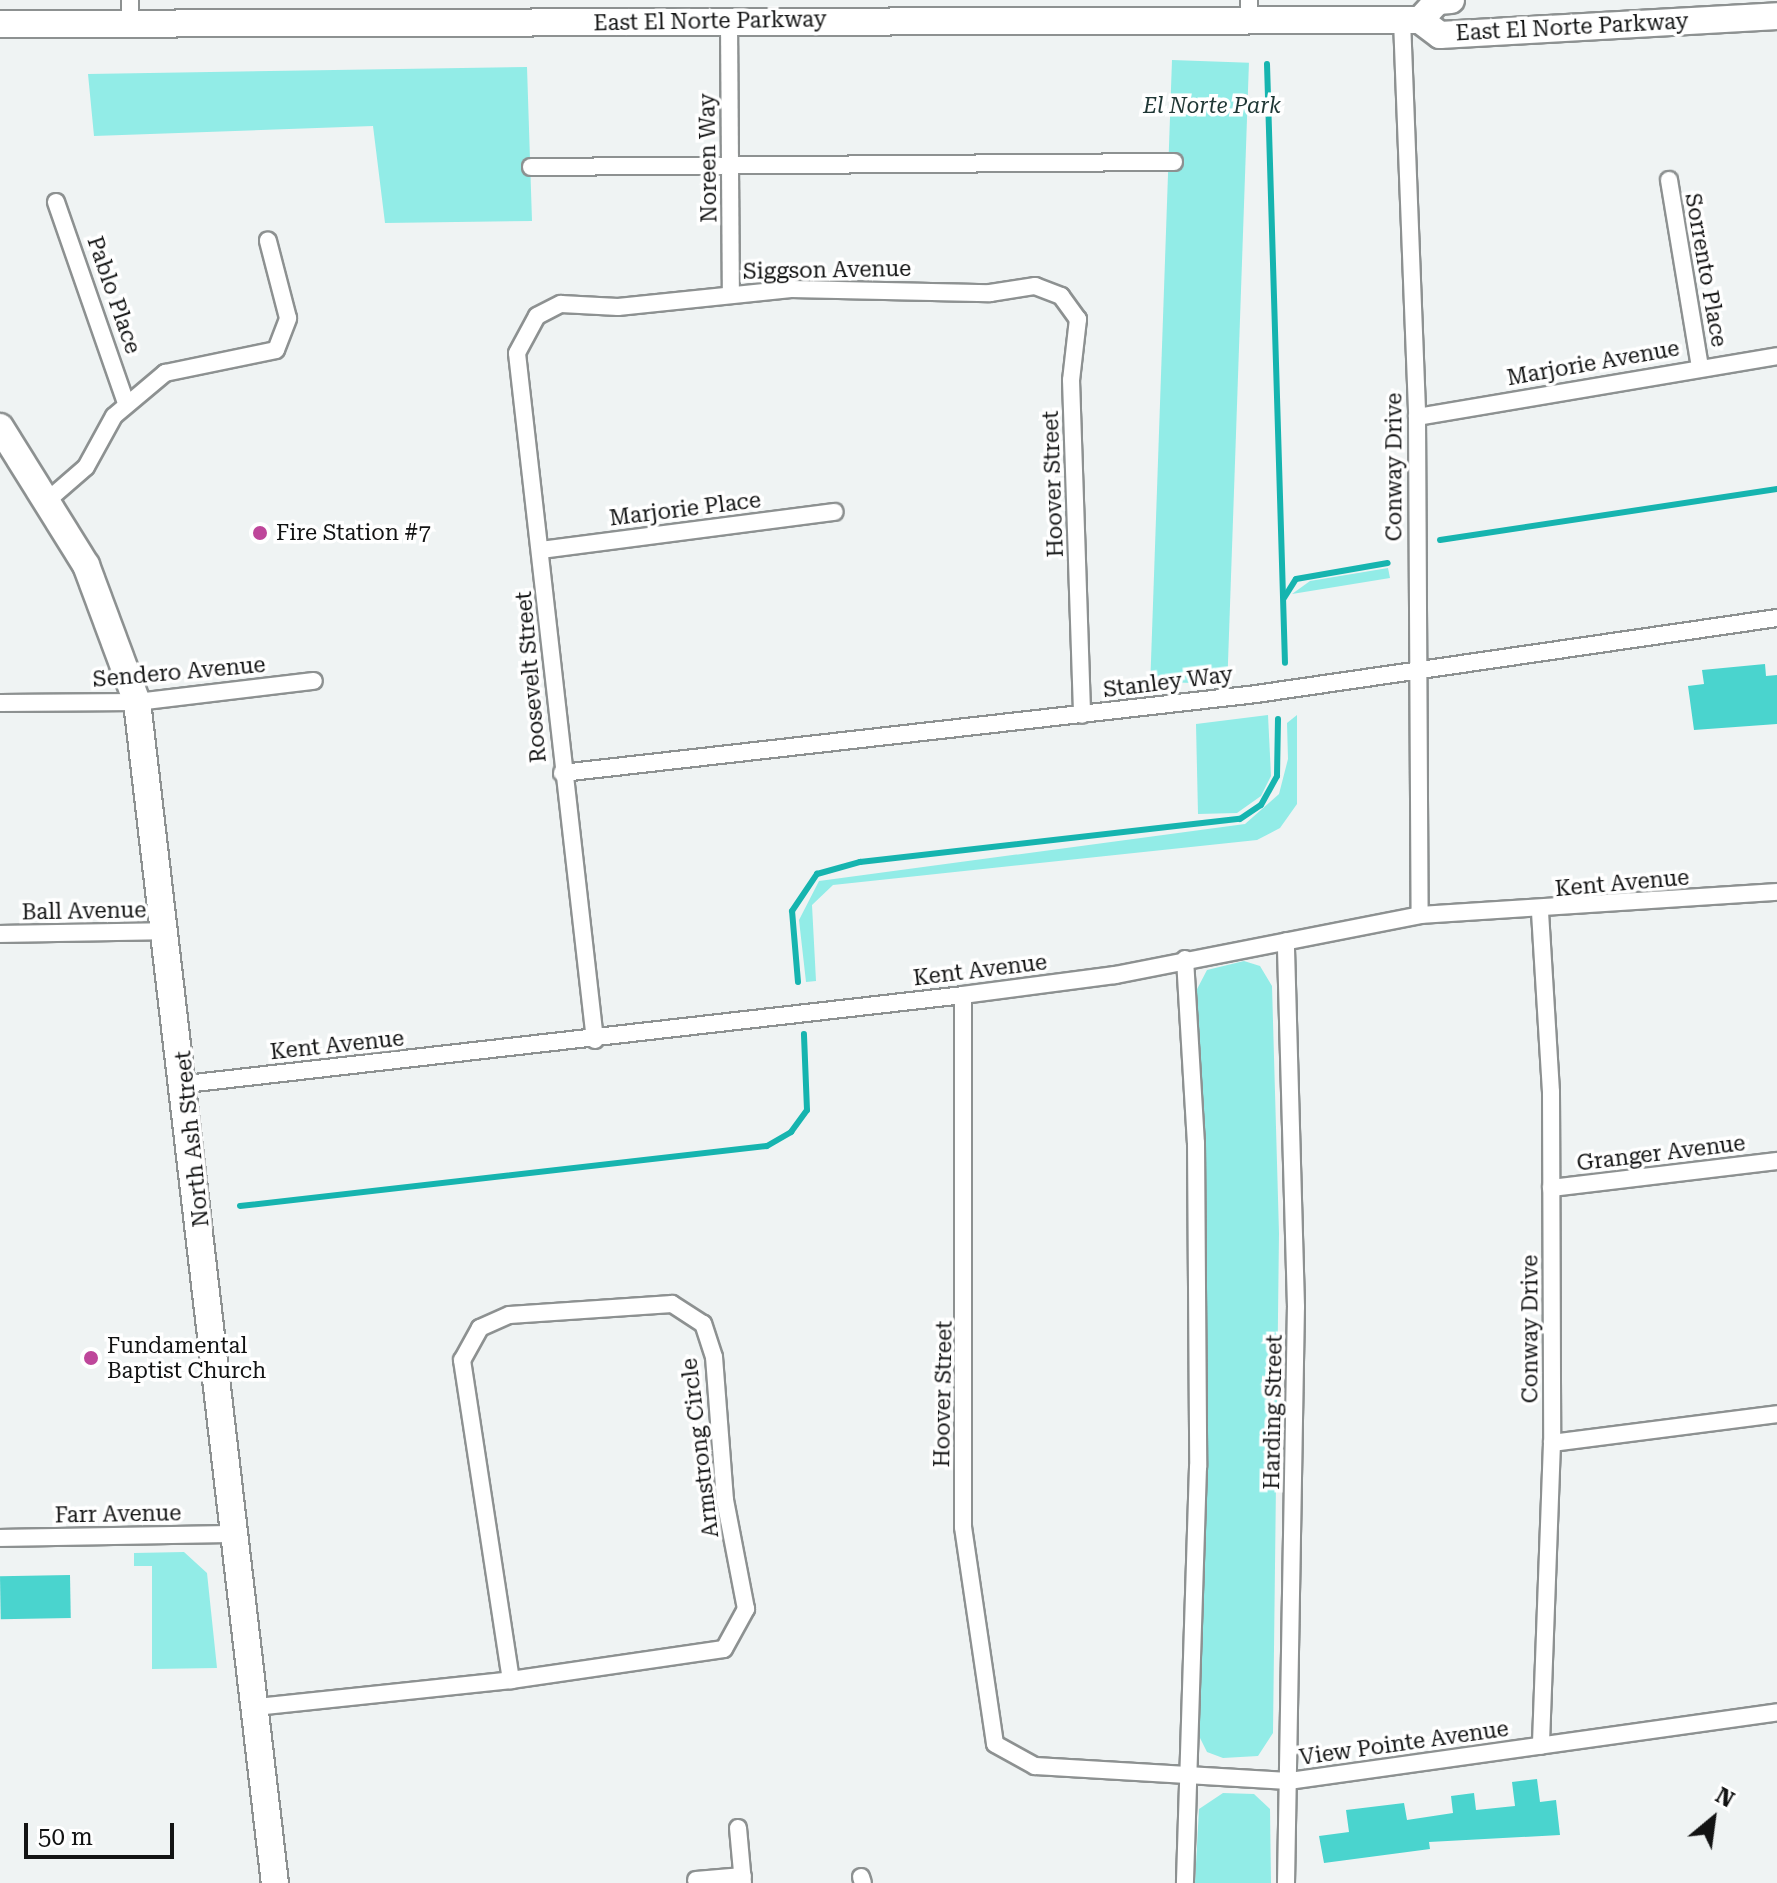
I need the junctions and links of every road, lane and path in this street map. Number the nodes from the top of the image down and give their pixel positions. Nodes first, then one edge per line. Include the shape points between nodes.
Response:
1 (1451, 0) edge
2 (130, 10) edge
3 (1249, 10) edge
4 (1777, 16) edge
5 (1411, 20) junction
6 (729, 23) junction
7 (0, 24) edge
8 (1174, 162) dead end
9 (730, 166) junction
10 (531, 167) dead end
11 (1669, 180) dead end
12 (56, 202) dead end
13 (268, 241) dead end
14 (1025, 287) joint
15 (731, 294) junction
16 (537, 316) joint
17 (1777, 356) edge
18 (1700, 367) junction
19 (126, 403) junction
20 (1417, 417) junction
21 (0, 427) edge
22 (48, 500) junction
23 (835, 512) dead end
24 (541, 550) junction
25 (1777, 618) edge
26 (1416, 673) junction
27 (314, 681) dead end
28 (137, 702) junction
29 (0, 703) edge
30 (1082, 715) junction
31 (562, 773) junction
32 (1777, 892) edge
33 (1540, 912) junction
34 (1420, 915) junction
35 (168, 931) junction
36 (0, 934) edge
37 (1286, 941) junction
38 (1185, 959) junction
39 (963, 995) junction
40 (595, 1040) junction
41 (186, 1084) junction
42 (1777, 1161) edge
43 (1551, 1188) junction
44 (1777, 1414) edge
45 (1552, 1443) junction
46 (236, 1534) junction
47 (0, 1538) edge
48 (511, 1680) junction
49 (256, 1707) junction
50 (1777, 1712) edge
51 (1541, 1746) junction
52 (1035, 1766) joint
53 (1186, 1780) junction
54 (1289, 1781) junction
55 (738, 1828) dead end
56 (696, 1880) dead end
57 (743, 1880) edge
58 (275, 1883) edge
59 (1185, 1883) edge
60 (1286, 1883) edge

1 - 5 main road, East El Norte Parkway via 1438,1
2 - 6 main road, East El Norte Parkway
2 - 7 main road, East El Norte Parkway
3 - 5 main road, East El Norte Parkway
3 - 6 main road, East El Norte Parkway
4 - 5 main road, East El Norte Parkway via 1440,35
5 - 20 street, Conway Drive
6 - 9 street, Noreen Way
8 - 9 street
9 - 10 street
9 - 15 street, Noreen Way
11 - 18 street, Sorrento Place
12 - 19 street, Pablo Place
13 - 19 street via 288,318 276,350 165,373
14 - 15 street, Siggson Avenue
14 - 30 street, Hoover Street via 1061,296 1078,319 1071,380
15 - 16 street, Siggson Avenue via 618,307 561,304
16 - 24 street, Roosevelt Street via 517,353
17 - 18 street, Marjorie Avenue
18 - 20 street, Marjorie Avenue
19 - 22 street via 86,467
20 - 26 street, Conway Drive
21 - 22 main road, North Ash Street
22 - 28 main road, North Ash Street via 86,565
23 - 24 street, Marjorie Place
24 - 31 street, Roosevelt Street
25 - 26 street, Stanley Way
26 - 30 street, Stanley Way
26 - 34 street, Conway Drive
27 - 28 street, Sendero Avenue
28 - 29 street, Sendero Avenue
28 - 35 main road, North Ash Street
30 - 31 street, Stanley Way
31 - 40 street, Roosevelt Street
32 - 33 street, Kent Avenue
33 - 34 street, Kent Avenue
33 - 43 street, Conway Drive
34 - 37 street, Kent Avenue
35 - 36 street, Ball Avenue
35 - 41 main road, North Ash Street
37 - 38 street, Kent Avenue
37 - 54 street, Harding Street via 1296,1307
38 - 39 street, Kent Avenue
38 - 53 street via 1196,1143 1198,1451
39 - 40 street, Kent Avenue
39 - 52 street, Hoover Street via 963,1527 987,1723 995,1744
40 - 41 street, Kent Avenue
41 - 46 main road, North Ash Street
42 - 43 street, Granger Avenue
43 - 45 street, Conway Drive
44 - 45 street
45 - 51 street, Conway Drive
46 - 47 street, Farr Avenue
46 - 49 main road, North Ash Street
48 - 48 street, Armstrong Circle via 462,1360 480,1328 509,1315 672,1304 703,1324 714,1357 725,1500 746,1609 741,1627 716,1653
48 - 49 street, Armstrong Circle
49 - 58 main road, North Ash Street
50 - 51 street, View Pointe Avenue
51 - 54 street, View Pointe Avenue
52 - 53 street, View Pointe Avenue
53 - 54 street, View Pointe Avenue
53 - 59 street
54 - 60 street, Harding Street
55 - 57 street
56 - 57 street

